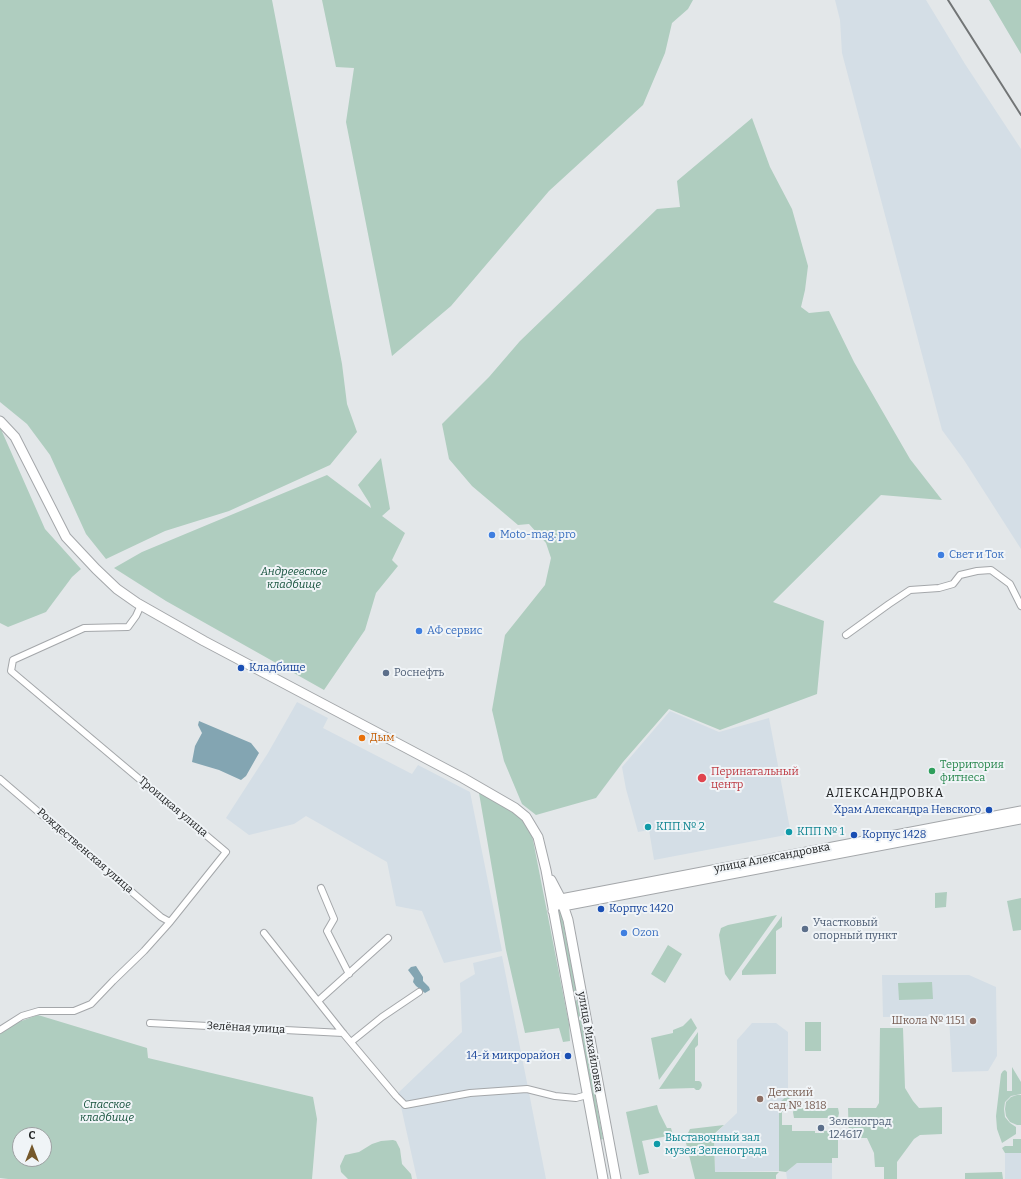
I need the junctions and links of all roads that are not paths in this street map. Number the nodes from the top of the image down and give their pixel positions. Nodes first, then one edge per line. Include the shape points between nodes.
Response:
1 (0, 421) edge
2 (141, 605) junction
3 (1021, 606) edge
4 (846, 635) dead end
5 (0, 779) edge
6 (1021, 811) edge
7 (1021, 819) edge
8 (546, 870) junction
9 (554, 886) junction
10 (321, 888) dead end
11 (580, 899) junction
12 (557, 904) junction
13 (568, 920) junction
14 (170, 922) junction
15 (264, 933) dead end
16 (388, 938) dead end
17 (349, 974) junction
18 (419, 992) dead end
19 (318, 1001) junction
20 (150, 1023) dead end
21 (0, 1030) edge
22 (343, 1032) junction
23 (351, 1042) junction
24 (587, 1095) junction
25 (609, 1144) junction
26 (597, 1146) junction
27 (603, 1179) edge
28 (616, 1179) edge

1 - 2 main road via 15,437 66,537 117,589
2 - 8 main road via 216,648 515,808 534,828
2 - 14 street, Троицкая улица via 128,627 84,628 13,660 11,671 226,852
3 - 4 street via 1010,584 991,570 977,571 960,575 953,584 939,588 910,590
5 - 14 street, Рождественская улица
6 - 11 main road, улица Александровка
7 - 11 main road, улица Александровка
8 - 9 main road
8 - 12 main road
9 - 11 main road via 561,892
9 - 12 main road
10 - 17 street via 334,919 327,931
11 - 12 main road, улица Александровка
11 - 13 main road via 569,913
12 - 13 main road, улица Михайловка
12 - 24 main road, улица Михайловка
13 - 25 main road, улица Михайловка
14 - 21 street, Троицкая улица via 91,1004 74,1011 39,1011 22,1016
15 - 19 street
16 - 17 street
17 - 19 street
18 - 23 street
19 - 22 street
20 - 22 street, Зелёная улица
22 - 23 street
23 - 24 street via 405,1105 470,1093 527,1089 556,1096 576,1098
24 - 26 main road, улица Михайловка
25 - 26 street via 604,1142
25 - 28 main road, улица Михайловка
26 - 27 main road, улица Михайловка

